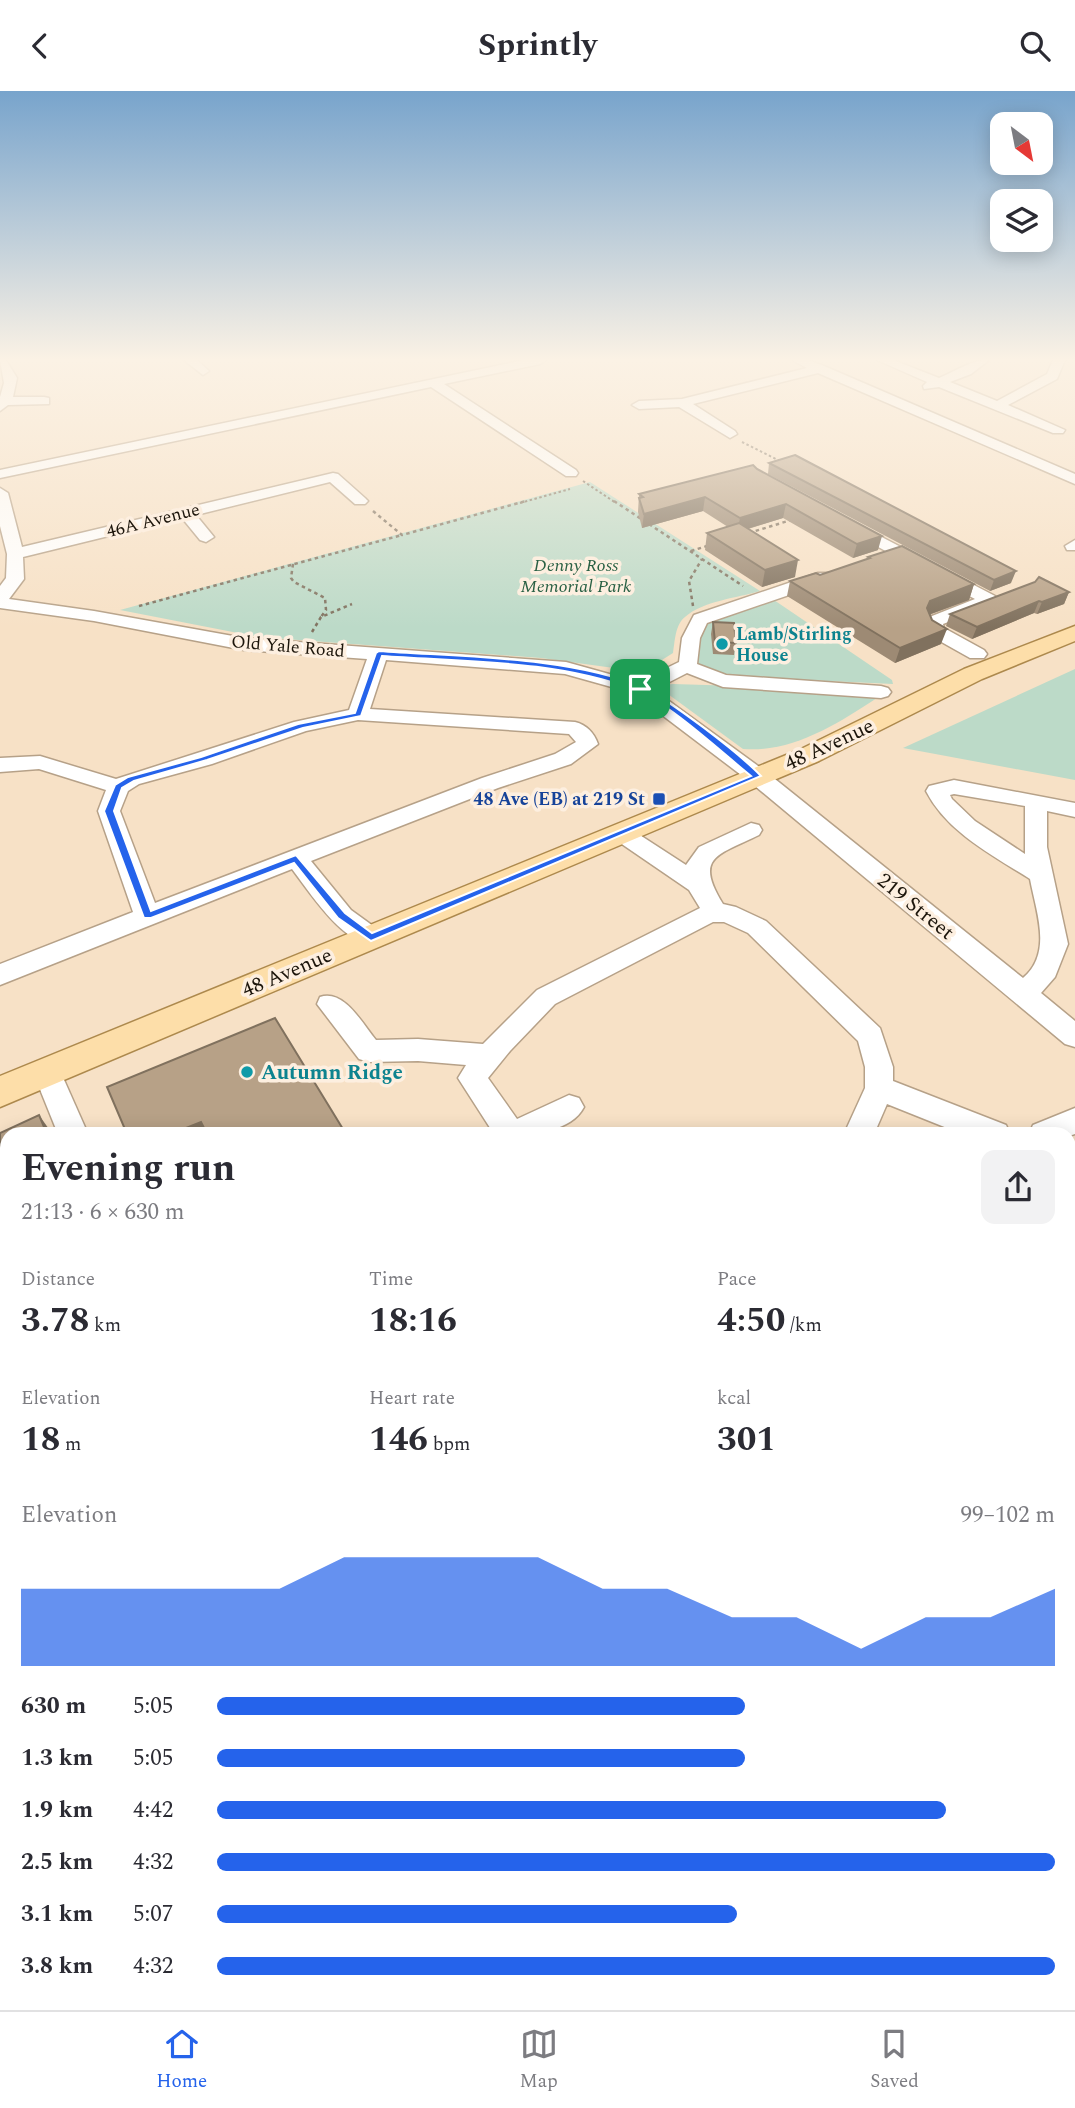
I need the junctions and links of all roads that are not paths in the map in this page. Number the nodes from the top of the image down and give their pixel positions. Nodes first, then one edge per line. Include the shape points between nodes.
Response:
1 (115, 450) edge
2 (535, 450) edge
3 (1005, 450) edge
4 (571, 473) road end
5 (0, 474) edge
6 (1075, 479) edge
7 (0, 493) edge
8 (360, 501) road end
9 (185, 512) junction
10 (824, 512) edge
11 (206, 537) dead end
12 (900, 552) junction
13 (15, 554) junction
14 (875, 560) edge
15 (837, 573) edge
16 (1012, 591) edge
17 (0, 598) edge
18 (989, 600) junction
19 (0, 603) edge
20 (1075, 633) edge
21 (379, 653) junction
22 (977, 654) dead end
23 (686, 666) junction
24 (640, 689) junction
25 (881, 692) dead end
26 (358, 714) junction
27 (0, 765) edge
28 (757, 776) junction
29 (118, 787) junction
30 (1037, 801) junction
31 (1075, 810) edge
32 (751, 830) dead end
33 (621, 833) junction
34 (304, 855) junction
35 (1041, 876) junction
36 (698, 884) junction
37 (716, 913) junction
38 (148, 916) junction
39 (371, 937) junction
40 (0, 975) edge
41 (1023, 993) junction
42 (330, 1005) dead end
43 (1075, 1036) edge
44 (490, 1056) junction
45 (47, 1072) junction
46 (879, 1088) junction
47 (0, 1092) edge
48 (569, 1107) dead end
49 (70, 1127) edge
50 (508, 1127) edge
51 (528, 1127) edge
52 (862, 1127) edge
53 (977, 1127) edge

1 - 5 street
2 - 4 street
3 - 6 street
7 - 13 street
8 - 9 street, 46A Avenue via 332,477
9 - 11 street
9 - 13 street, 46A Avenue
10 - 12 street
12 - 14 street
12 - 18 street
13 - 17 street via 15,579
15 - 23 street via 709,613 695,624
16 - 18 street
18 - 22 street via 933,622 936,631
19 - 21 street, Old Yale Road via 244,644
20 - 28 main road, 48 Avenue via 973,674
21 - 24 street, Old Yale Road via 566,668
21 - 26 street
23 - 24 street
23 - 25 street via 723,681
24 - 28 street, Old Yale Road
26 - 29 street via 301,726
26 - 34 street via 575,729 587,744 563,759
27 - 29 street via 40,762
28 - 33 main road, 48 Avenue
28 - 41 street, 219 Street
29 - 38 street via 109,811
30 - 31 street
30 - 35 street via 1035,847
30 - 35 street via 954,787 937,791 967,826
32 - 36 street via 707,852 697,866
33 - 36 street
33 - 39 main road, 48 Avenue
34 - 38 street
34 - 39 street via 342,916
35 - 41 street via 1055,944 1042,977
36 - 37 street
37 - 44 street via 546,997
37 - 46 street via 727,913 757,927 870,1036 880,1067
38 - 40 street
39 - 45 main road, 48 Avenue
41 - 43 street, 219 Street
42 - 44 street via 369,1051
44 - 50 street via 472,1078
45 - 47 main road, 48 Avenue
45 - 49 street
46 - 52 street
46 - 53 street
48 - 51 street

